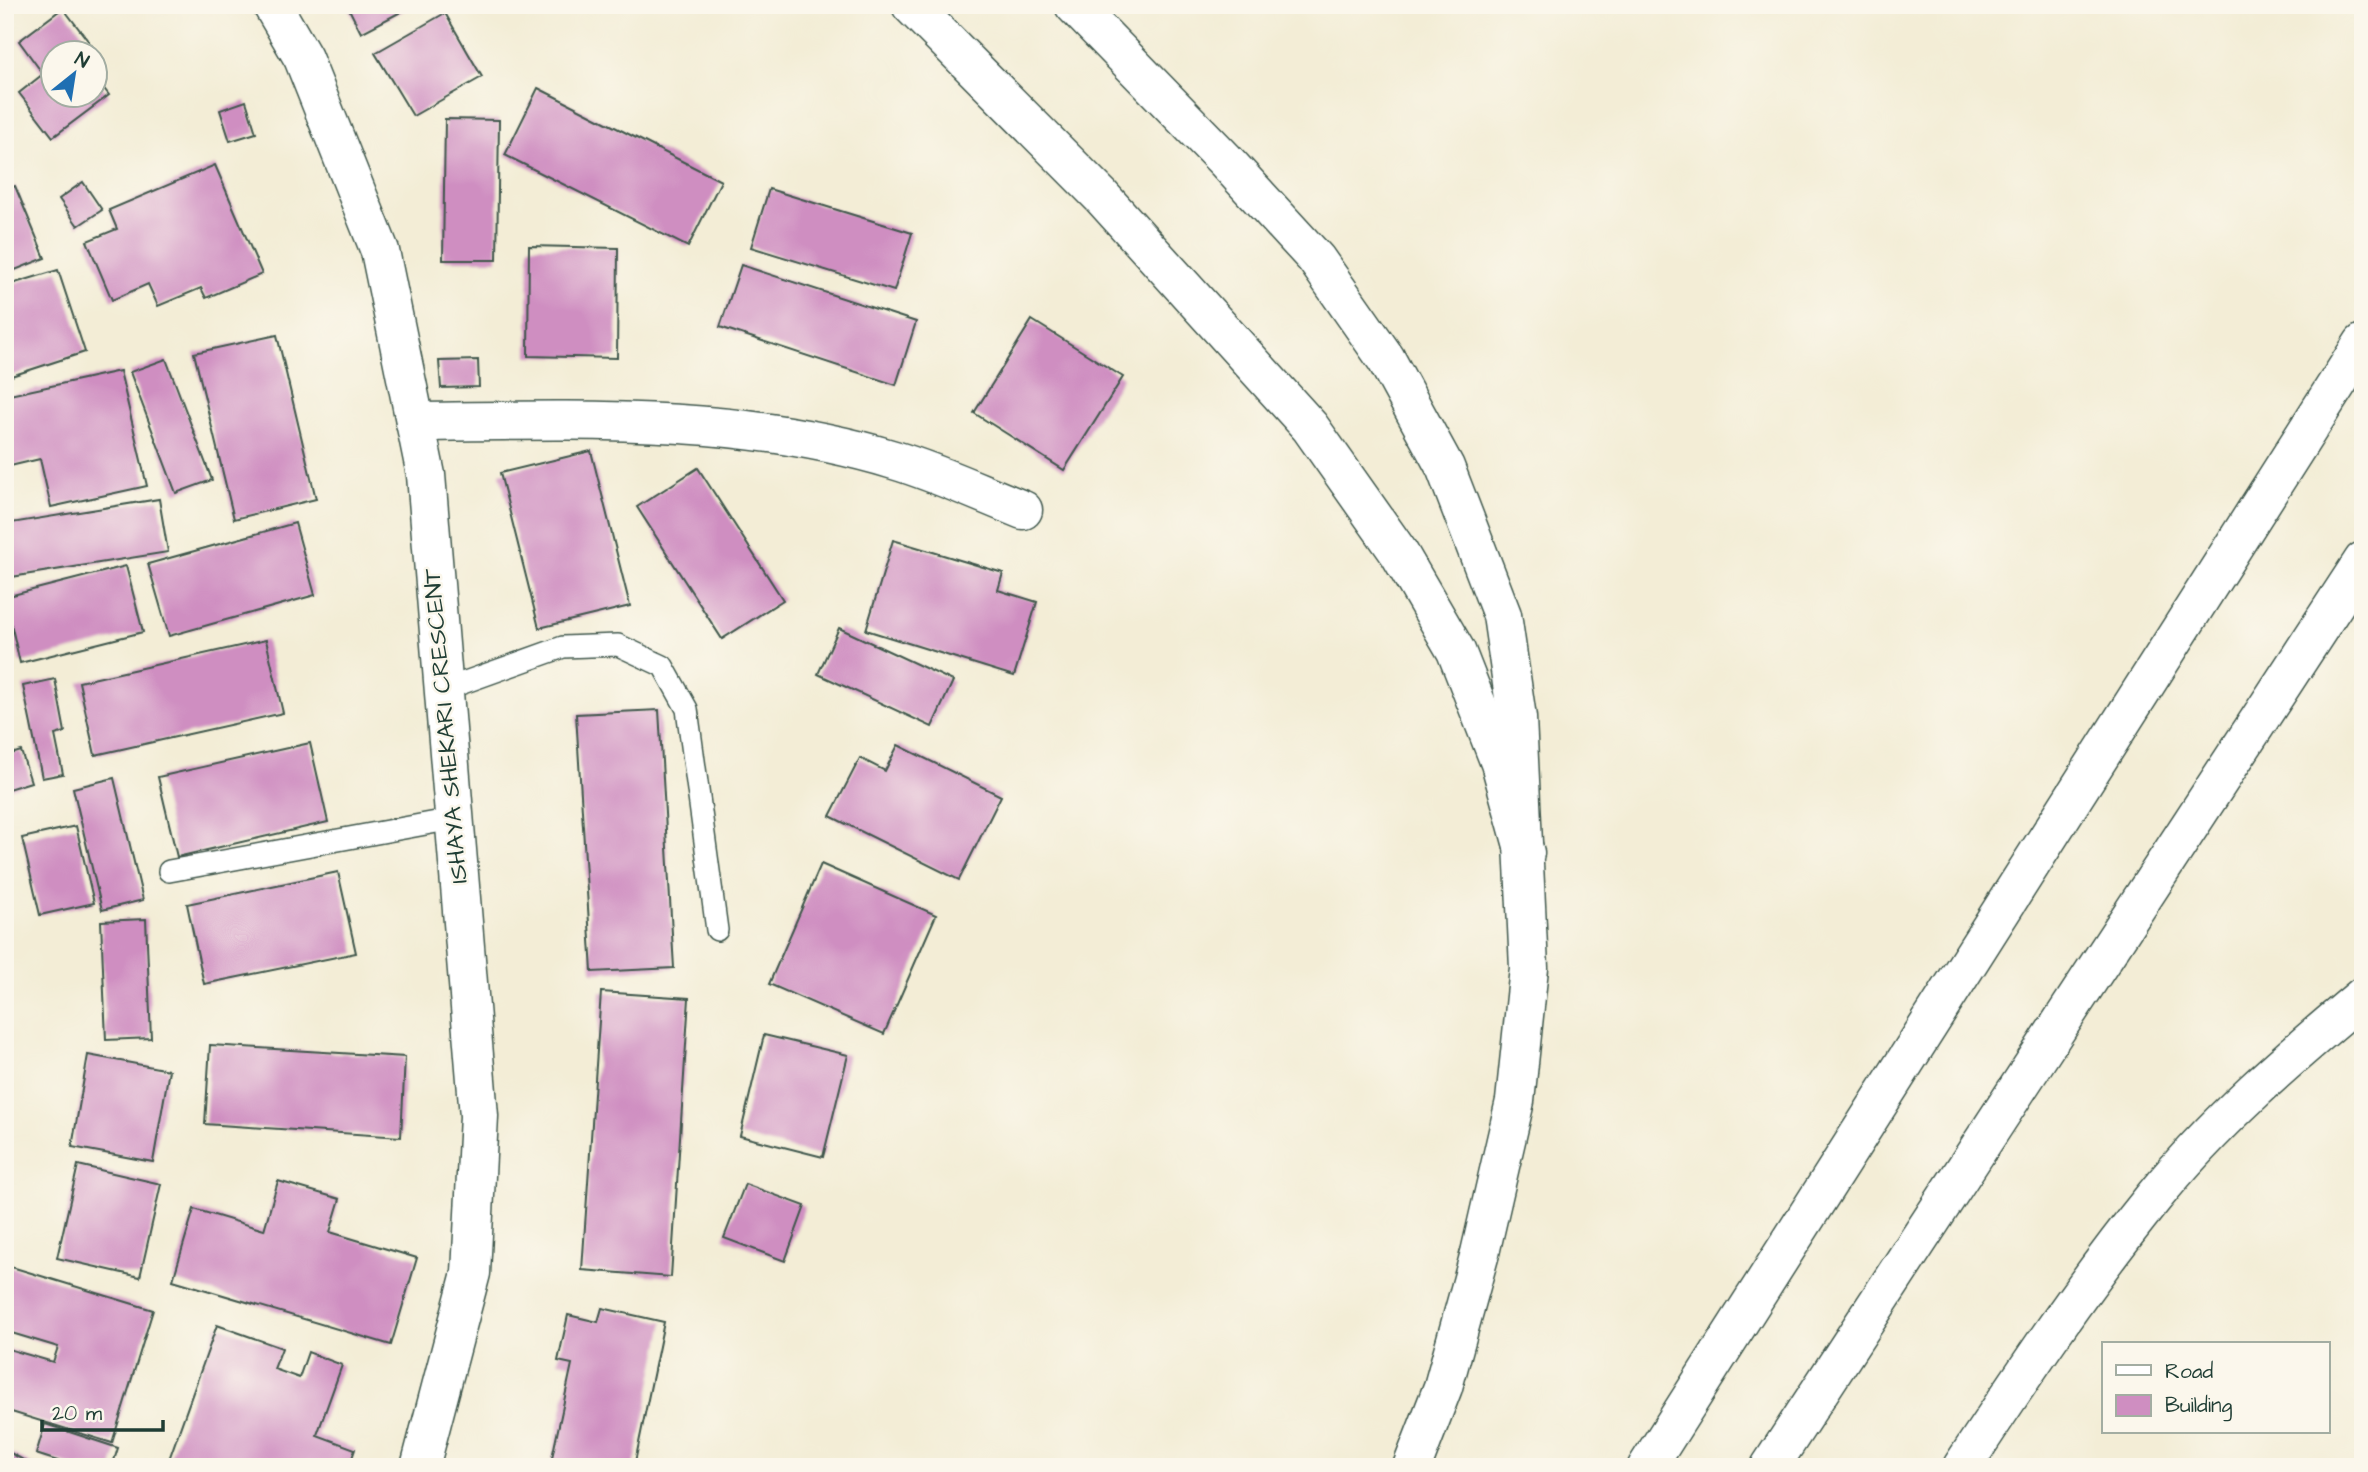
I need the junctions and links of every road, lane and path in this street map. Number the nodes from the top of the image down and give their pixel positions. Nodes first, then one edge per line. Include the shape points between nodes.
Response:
1 (272, 5) edge
2 (911, 5) edge
3 (1074, 5) edge
4 (2363, 343) edge
5 (415, 422) junction
6 (1023, 510) dead end
7 (2363, 561) edge
8 (443, 690) junction
9 (453, 819) junction
10 (1525, 853) junction
11 (169, 871) dead end
12 (717, 930) dead end
13 (2363, 996) edge
14 (420, 1467) edge
15 (1412, 1467) edge
16 (1647, 1467) edge
17 (1770, 1467) edge
18 (1962, 1467) edge

1 - 5 main road, ISHAYA SHEKARI CRESCENT via 303,58 380,251
2 - 10 main road via 1101,196 1310,427 1399,553 1456,651 1500,763
3 - 10 main road via 1316,259 1386,359 1445,467 1502,615 1517,718
4 - 16 main road
5 - 6 main road via 633,420 796,438 894,460
5 - 8 main road, ISHAYA SHEKARI CRESCENT via 426,475
7 - 17 main road
8 - 9 main road, ISHAYA SHEKARI CRESCENT
8 - 12 lane via 563,647 618,645 663,666 687,709
9 - 11 lane
9 - 14 main road, ISHAYA SHEKARI CRESCENT via 479,1116 471,1273
10 - 15 main road via 1529,968 1515,1101 1443,1387
13 - 18 main road via 2262,1081 2154,1197 2027,1368

